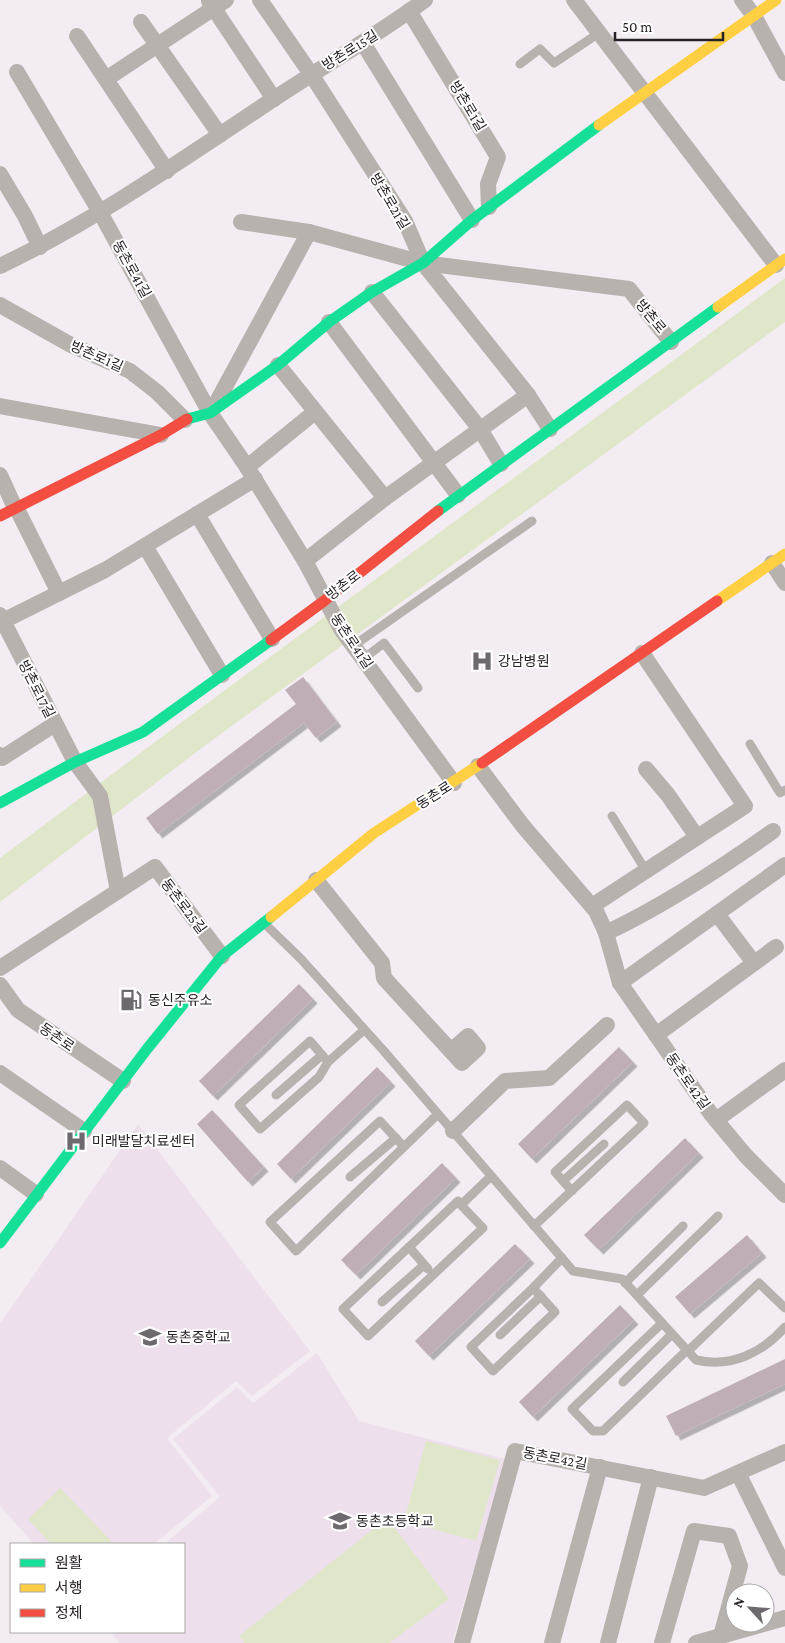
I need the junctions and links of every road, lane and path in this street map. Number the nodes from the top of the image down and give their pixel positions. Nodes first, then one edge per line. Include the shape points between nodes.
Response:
1 (426, 0) edge
2 (574, 0) edge
3 (742, 0) edge
4 (776, 0) edge
5 (264, 1) edge
6 (216, 3) edge
7 (409, 12) junction
8 (754, 16) junction
9 (141, 22) dead end
10 (599, 33) junction
11 (78, 36) dead end
12 (363, 43) junction
13 (157, 45) junction
14 (520, 64) dead end
15 (17, 72) dead end
16 (785, 73) edge
17 (311, 74) junction
18 (106, 79) junction
19 (646, 93) junction
20 (274, 99) junction
21 (220, 135) junction
22 (167, 171) junction
23 (0, 174) edge
24 (489, 207) junction
25 (100, 212) junction
26 (472, 220) junction
27 (241, 222) dead end
28 (309, 232) junction
29 (40, 247) junction
30 (781, 262) edge
31 (423, 263) junction
32 (0, 266) edge
33 (372, 292) junction
34 (0, 305) edge
35 (329, 322) junction
36 (671, 342) junction
37 (278, 365) junction
38 (528, 395) junction
39 (0, 406) edge
40 (315, 412) junction
41 (210, 413) junction
42 (185, 420) junction
43 (480, 429) junction
44 (550, 429) junction
45 (161, 435) junction
46 (434, 462) junction
47 (501, 464) junction
48 (251, 473) junction
49 (0, 475) edge
50 (458, 495) junction
51 (385, 498) junction
52 (10, 510) edge
53 (197, 514) junction
54 (532, 520) dead end
55 (145, 546) junction
56 (778, 558) edge
57 (305, 561) junction
58 (785, 583) edge
59 (59, 593) junction
60 (324, 600) junction
61 (1, 618) edge
62 (272, 639) junction
63 (358, 652) junction
64 (642, 653) junction
65 (222, 675) junction
66 (418, 688) dead end
67 (55, 724) junction
68 (750, 744) dead end
69 (1, 758) edge
70 (75, 762) junction
71 (478, 766) junction
72 (646, 769) dead end
73 (454, 783) junction
74 (785, 790) edge
75 (0, 803) edge
76 (612, 816) dead end
77 (773, 831) dead end
78 (697, 837) junction
79 (785, 865) edge
80 (646, 871) junction
81 (316, 880) junction
82 (118, 891) junction
83 (592, 906) junction
84 (717, 914) junction
85 (263, 922) junction
86 (606, 933) junction
87 (776, 947) dead end
88 (222, 956) junction
89 (754, 963) junction
90 (0, 968) edge
91 (620, 983) junction
92 (0, 985) edge
93 (607, 1025) dead end
94 (364, 1030) junction
95 (656, 1035) junction
96 (451, 1051) dead end
97 (325, 1058) junction
98 (785, 1070) edge
99 (0, 1073) edge
100 (123, 1081) junction
101 (276, 1094) dead end
102 (438, 1114) junction
103 (716, 1120) junction
104 (84, 1131) junction
105 (453, 1131) junction
106 (396, 1138) junction
107 (604, 1144) dead end
108 (403, 1146) junction
109 (0, 1168) edge
110 (350, 1177) dead end
111 (490, 1177) junction
112 (563, 1181) junction
113 (572, 1191) junction
114 (36, 1194) junction
115 (785, 1195) edge
116 (462, 1205) junction
117 (718, 1216) dead end
118 (534, 1226) junction
119 (683, 1226) dead end
120 (0, 1243) edge
121 (409, 1247) junction
122 (562, 1258) junction
123 (424, 1265) junction
124 (434, 1275) junction
125 (625, 1283) junction
126 (533, 1288) junction
127 (540, 1296) junction
128 (637, 1296) junction
129 (382, 1302) dead end
130 (785, 1308) edge
131 (662, 1323) junction
132 (785, 1327) edge
133 (672, 1334) junction
134 (500, 1335) dead end
135 (688, 1351) junction
136 (623, 1382) dead end
137 (785, 1452) edge
138 (600, 1467) junction
139 (738, 1473) junction
140 (651, 1477) junction
141 (785, 1568) edge
142 (785, 1618) edge
143 (721, 1636) junction
144 (462, 1643) edge
145 (552, 1643) edge
146 (608, 1643) edge
147 (662, 1643) edge
148 (696, 1643) edge

1 - 7 street, 방촌로15길
2 - 10 street
3 - 8 street
4 - 8 street
5 - 17 street, 방촌로21길
6 - 13 street
6 - 20 street
7 - 12 street, 방촌로15길
7 - 24 street, 방촌로1길 via 498,156 488,184
8 - 16 street
8 - 19 street
9 - 13 street
10 - 14 lane via 554,63 540,49
10 - 19 street
11 - 18 street
12 - 17 street, 방촌로15길
12 - 26 street
13 - 18 street
13 - 21 street
15 - 25 street, 동촌로41길
17 - 20 street, 방촌로15길
17 - 31 street, 방촌로21길 via 404,221
18 - 22 street
19 - 24 street
19 - 30 street, 방촌로
20 - 21 street, 방촌로15길
21 - 22 street, 방촌로15길
22 - 25 street, 방촌로15길
23 - 29 street
24 - 26 street
25 - 29 street, 방촌로15길
25 - 41 street, 동촌로41길
26 - 31 street
27 - 28 street
28 - 31 street
28 - 41 street
29 - 32 street, 방촌로15길
30 - 36 street, 방촌로
31 - 33 street
31 - 36 street, 방촌로 via 629,289
31 - 38 street, 방촌로21길
33 - 35 street
33 - 43 street
34 - 42 street, 방촌로1길 via 71,345 130,371
35 - 37 street
35 - 46 street
36 - 44 street, 방촌로
37 - 40 street
37 - 41 street
38 - 43 street
38 - 44 street, 방촌로21길
39 - 45 street
40 - 48 street
40 - 51 street
41 - 42 street
41 - 48 street, 동촌로41길
42 - 45 street
43 - 46 street
43 - 47 street
44 - 47 street, 방촌로
45 - 52 street
46 - 50 street
46 - 51 street
47 - 50 street, 방촌로
48 - 53 street
48 - 57 street, 동촌로41길
49 - 52 street
50 - 60 street, 방촌로
51 - 57 street
52 - 59 street
53 - 55 street
53 - 62 street
54 - 63 lane
55 - 59 street
55 - 65 street
56 - 58 street
56 - 64 street, 동촌로
57 - 60 street, 동촌로41길
59 - 61 street
60 - 62 street, 방촌로
60 - 63 street, 동촌로41길
61 - 67 street, 방촌로17길
62 - 65 street, 방촌로
63 - 66 lane via 384,643
63 - 73 street, 동촌로41길
64 - 71 street, 동촌로
64 - 78 street via 745,806
65 - 70 street, 방촌로 via 143,732
67 - 69 street
67 - 70 street, 방촌로17길
68 - 74 lane via 780,793
70 - 75 street, 방촌로
70 - 82 street via 100,796
71 - 73 street, 동촌로
71 - 83 street, 동촌로42길 via 523,826
72 - 78 street
73 - 81 street, 동촌로 via 374,834
76 - 80 lane
77 - 86 street via 699,881
78 - 80 street
79 - 84 street
80 - 83 street
81 - 85 street, 동촌로
81 - 96 street via 382,963 384,978
82 - 88 street, 동촌로25길 via 155,867
82 - 90 street, 동촌로25길
83 - 86 street, 동촌로42길
84 - 89 street
84 - 91 street
85 - 88 street, 동촌로
85 - 94 lane
86 - 91 street, 동촌로42길
87 - 89 street
88 - 100 street, 동촌로
89 - 95 street
91 - 95 street, 동촌로42길
92 - 100 street, 동촌로 via 18,1010
93 - 105 street via 548,1078 506,1081
94 - 97 lane
94 - 102 lane
95 - 103 street, 동촌로42길
97 - 97 lane via 319,1077 260,1129 239,1105 310,1042
97 - 101 lane
98 - 103 street
99 - 104 street
100 - 104 street, 동촌로
102 - 105 lane
102 - 108 lane
103 - 115 street, 동촌로42길
104 - 114 street, 동촌로
105 - 111 lane
106 - 108 lane
106 - 108 lane via 380,1121 270,1222 296,1251 396,1157
106 - 110 lane
107 - 112 lane
109 - 114 street
111 - 116 lane
111 - 118 lane
112 - 113 lane
112 - 113 lane via 555,1172 627,1105 644,1123
113 - 118 lane
114 - 120 street, 동촌로
116 - 121 lane via 458,1201
116 - 124 lane via 483,1228
117 - 128 lane
118 - 122 lane
119 - 125 lane
121 - 123 lane
121 - 124 lane via 343,1308 368,1336
122 - 125 lane via 573,1271 622,1279
122 - 126 lane
123 - 124 lane
123 - 129 lane
125 - 128 lane
126 - 127 lane
126 - 127 lane via 471,1347 493,1370 555,1312
127 - 134 lane
128 - 131 lane
130 - 135 lane via 759,1283
131 - 133 lane
131 - 135 lane via 572,1409 593,1431 604,1431
132 - 135 lane via 755,1353 714,1364 696,1360
133 - 135 lane
133 - 136 lane
137 - 139 street, 동촌로42길
138 - 140 street, 동촌로42길
138 - 144 street, 동촌로42길 via 515,1451
138 - 145 street
139 - 140 street, 동촌로42길 via 704,1488
139 - 141 street
140 - 146 street
142 - 143 street
143 - 147 street via 740,1566 728,1536 694,1531
143 - 148 street

